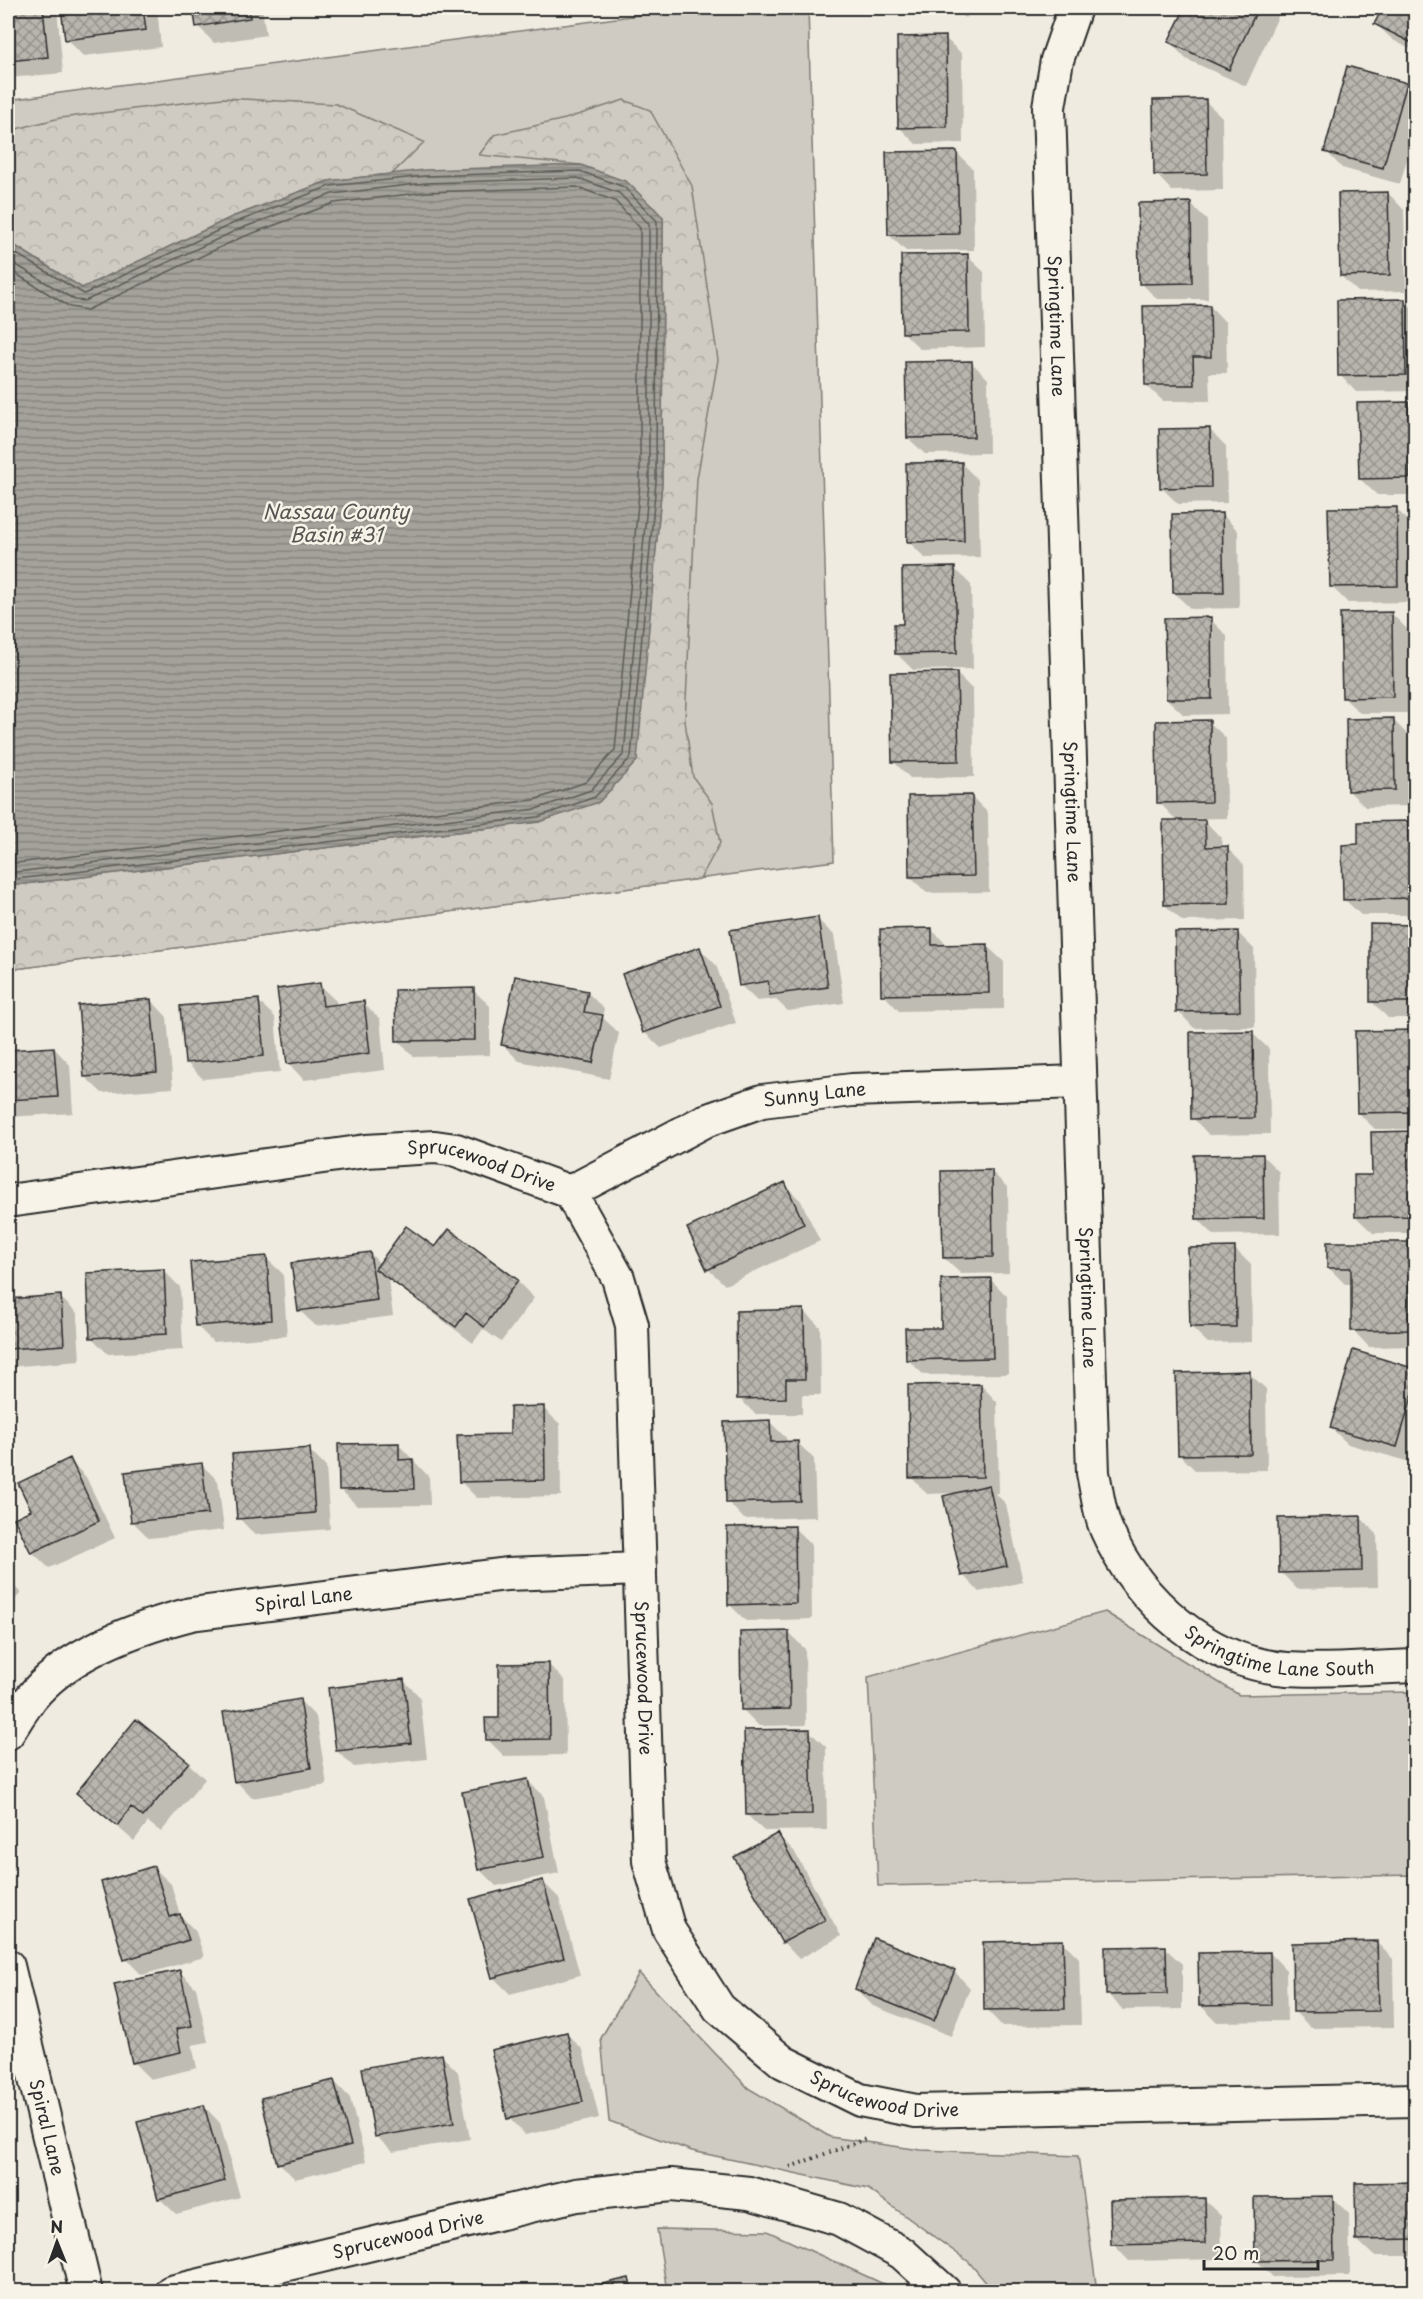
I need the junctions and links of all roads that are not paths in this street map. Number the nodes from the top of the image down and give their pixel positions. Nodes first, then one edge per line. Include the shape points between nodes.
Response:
1 (1075, 8) edge
2 (1078, 1082) junction
3 (570, 1192) junction
4 (8, 1201) edge
5 (640, 1569) junction
6 (1156, 1603) joint
7 (1416, 1666) edge
8 (8, 1732) edge
9 (8, 1966) edge
10 (1416, 2100) edge
11 (86, 2292) edge
12 (171, 2292) edge
13 (945, 2292) edge

1 - 2 street, Springtime Lane via 1057,60 1049,106
2 - 3 street, Sunny Lane via 852,1090 762,1101 705,1121
2 - 6 street, Springtime Lane via 1093,1473 1106,1528 1123,1563
3 - 4 street, Sprucewood Drive via 456,1150 435,1147 366,1151
3 - 5 street, Sprucewood Drive via 618,1278 632,1325
5 - 8 street, Spiral Lane via 507,1574 190,1614 149,1625 93,1650 49,1680
5 - 10 street, Sprucewood Drive via 649,1861 669,1930 718,2008 783,2062 860,2100 916,2111
6 - 7 street, Springtime Lane South via 1175,1622 1224,1652 1248,1661 1286,1669
9 - 11 street, Spiral Lane
12 - 13 street, Sprucewood Drive via 576,2195 672,2185 749,2193 839,2219 902,2253

